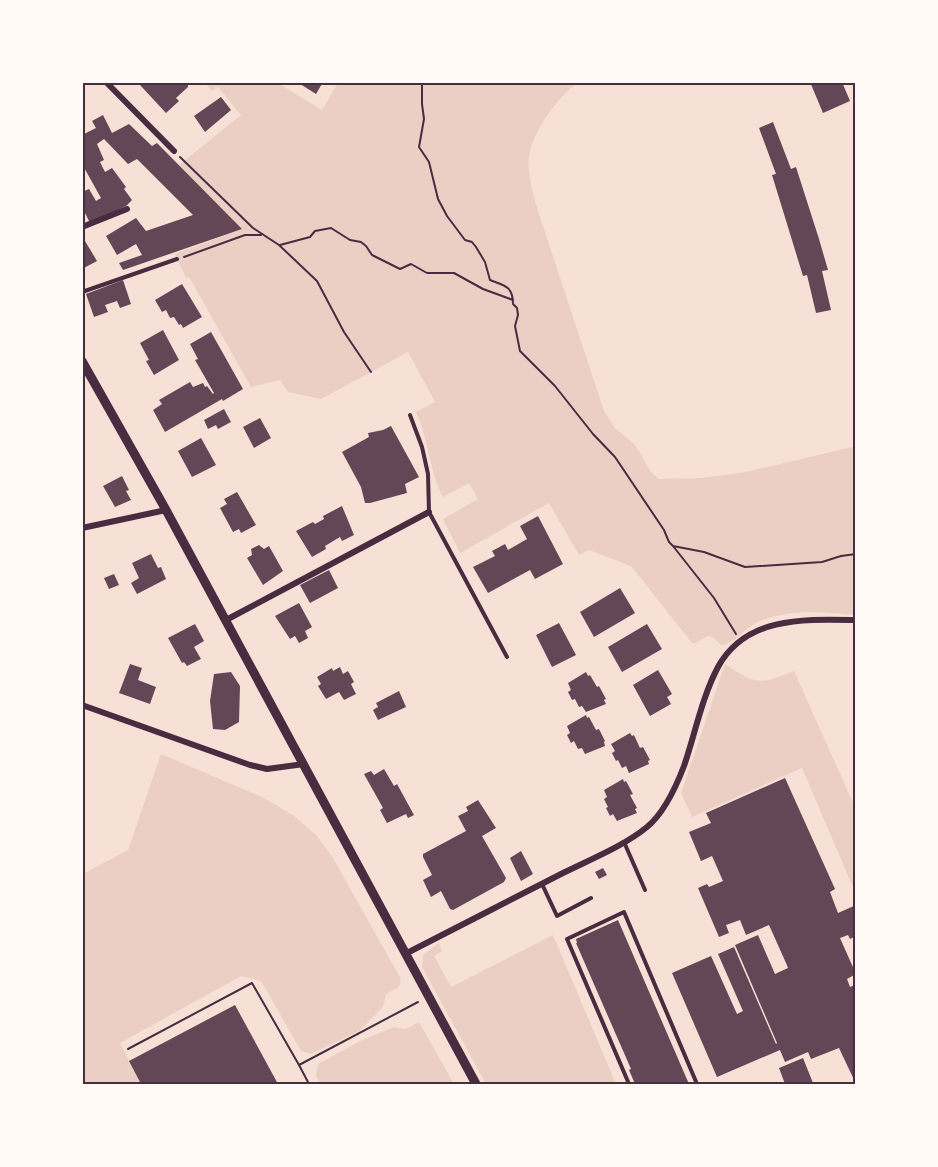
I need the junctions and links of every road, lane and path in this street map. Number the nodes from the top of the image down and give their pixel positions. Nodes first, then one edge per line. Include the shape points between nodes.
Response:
1 (106, 82) edge
2 (422, 82) edge
3 (174, 151) joint
4 (128, 209) dead end
5 (82, 227) edge
6 (264, 236) junction
7 (279, 245) junction
8 (177, 259) joint
9 (82, 292) edge
10 (513, 300) junction
11 (82, 362) edge
12 (371, 372) dead end
13 (410, 416) dead end
14 (166, 510) junction
15 (429, 512) junction
16 (84, 525) edge
17 (673, 546) junction
18 (855, 554) edge
19 (226, 620) junction
20 (855, 620) edge
21 (740, 641) junction
22 (507, 657) dead end
23 (82, 705) edge
24 (304, 764) junction
25 (624, 841) junction
26 (542, 884) junction
27 (645, 890) dead end
28 (591, 898) dead end
29 (405, 954) junction
30 (428, 996) junction
31 (128, 1049) dead end
32 (299, 1065) junction
33 (309, 1084) edge
34 (476, 1084) edge
35 (629, 1084) edge
36 (698, 1084) edge

1 - 3 street
2 - 10 path via 424,119 419,147 429,162 438,199 485,262 490,280 510,289
3 - 6 path
4 - 5 street
6 - 7 path
6 - 8 path via 245,235
7 - 10 path via 332,228 400,269 411,264 427,273 454,273
7 - 12 path via 317,280 344,332
8 - 9 lane
10 - 17 path via 520,351 615,457
11 - 14 main road
13 - 15 lane via 428,474
14 - 16 street
14 - 19 main road
15 - 19 street
15 - 22 lane
17 - 18 path via 745,567 822,562
17 - 21 path via 714,598
19 - 24 main road
20 - 21 street via 788,621 757,630
21 - 25 street via 718,667 669,797 646,828
23 - 24 street via 250,765 267,769
24 - 29 main road
25 - 26 street
25 - 27 lane
26 - 28 lane via 557,916
26 - 29 street
29 - 30 main road
30 - 32 path
30 - 34 main road
31 - 32 path via 252,983
32 - 33 path
35 - 36 lane via 567,939 624,912

